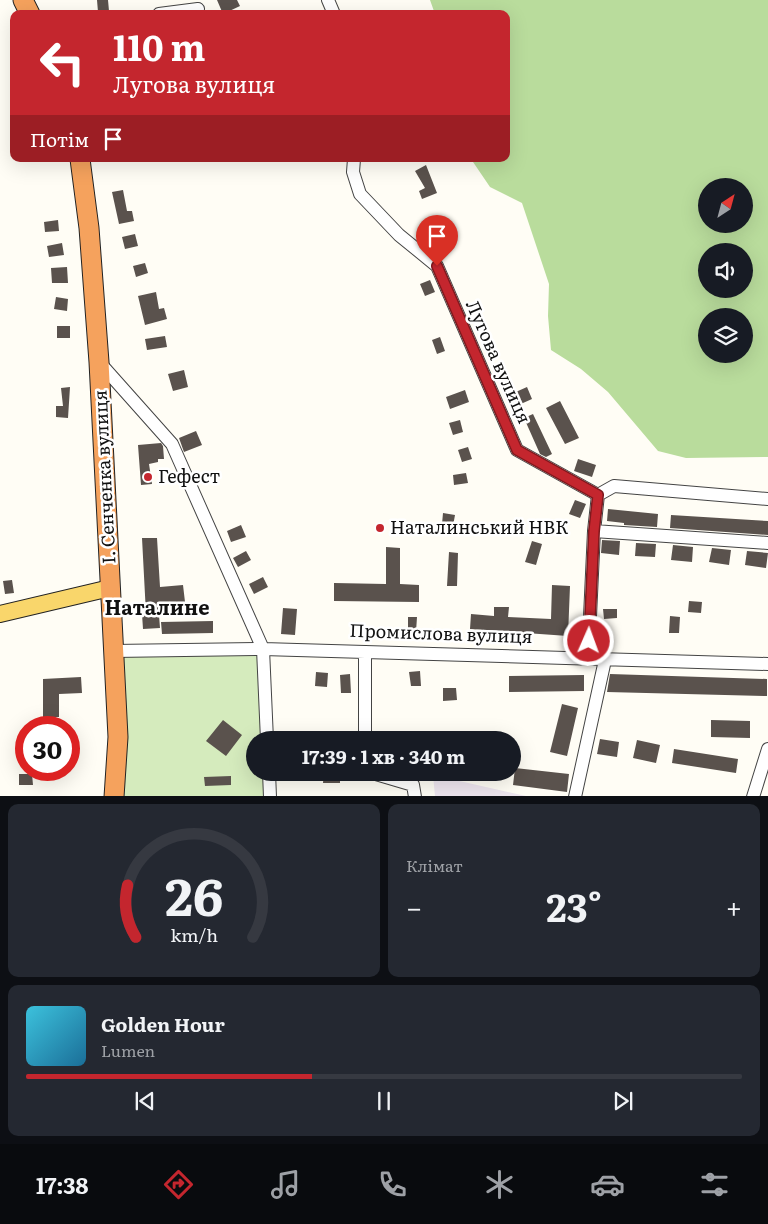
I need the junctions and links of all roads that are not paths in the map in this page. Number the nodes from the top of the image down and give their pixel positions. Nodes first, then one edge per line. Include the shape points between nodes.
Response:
1 (198, 9) dead end
2 (190, 10) edge
3 (80, 162) edge
4 (354, 162) edge
5 (99, 362) junction
6 (598, 495) junction
7 (768, 500) edge
8 (594, 531) junction
9 (768, 543) edge
10 (110, 588) junction
11 (0, 614) edge
12 (263, 649) junction
13 (113, 651) junction
14 (365, 652) junction
15 (588, 659) junction
16 (605, 660) junction
17 (768, 664) edge
18 (267, 731) edge
19 (365, 731) edge
20 (768, 749) edge
21 (269, 781) edge
22 (399, 781) edge
23 (114, 796) edge
24 (270, 796) edge
25 (415, 796) edge
26 (575, 796) edge
27 (753, 796) edge

1 - 2 street
3 - 5 highway, І. Сенченка вулиця
4 - 6 street, Лугова вулиця via 353,172 360,194 399,235 437,266 517,450
5 - 10 highway, І. Сенченка вулиця
5 - 12 street via 172,444
6 - 7 street via 614,486
6 - 8 street
8 - 9 street
8 - 15 street
10 - 11 main road
10 - 13 highway, І. Сенченка вулиця
12 - 13 street, Промислова вулиця
12 - 14 street, Промислова вулиця
12 - 18 street
13 - 23 highway, І. Сенченка вулиця via 118,737
14 - 15 street, Промислова вулиця
14 - 19 street
15 - 16 street, Промислова вулиця
16 - 17 street, Промислова вулиця
16 - 26 street
20 - 27 street
21 - 24 street
22 - 25 street via 413,785

